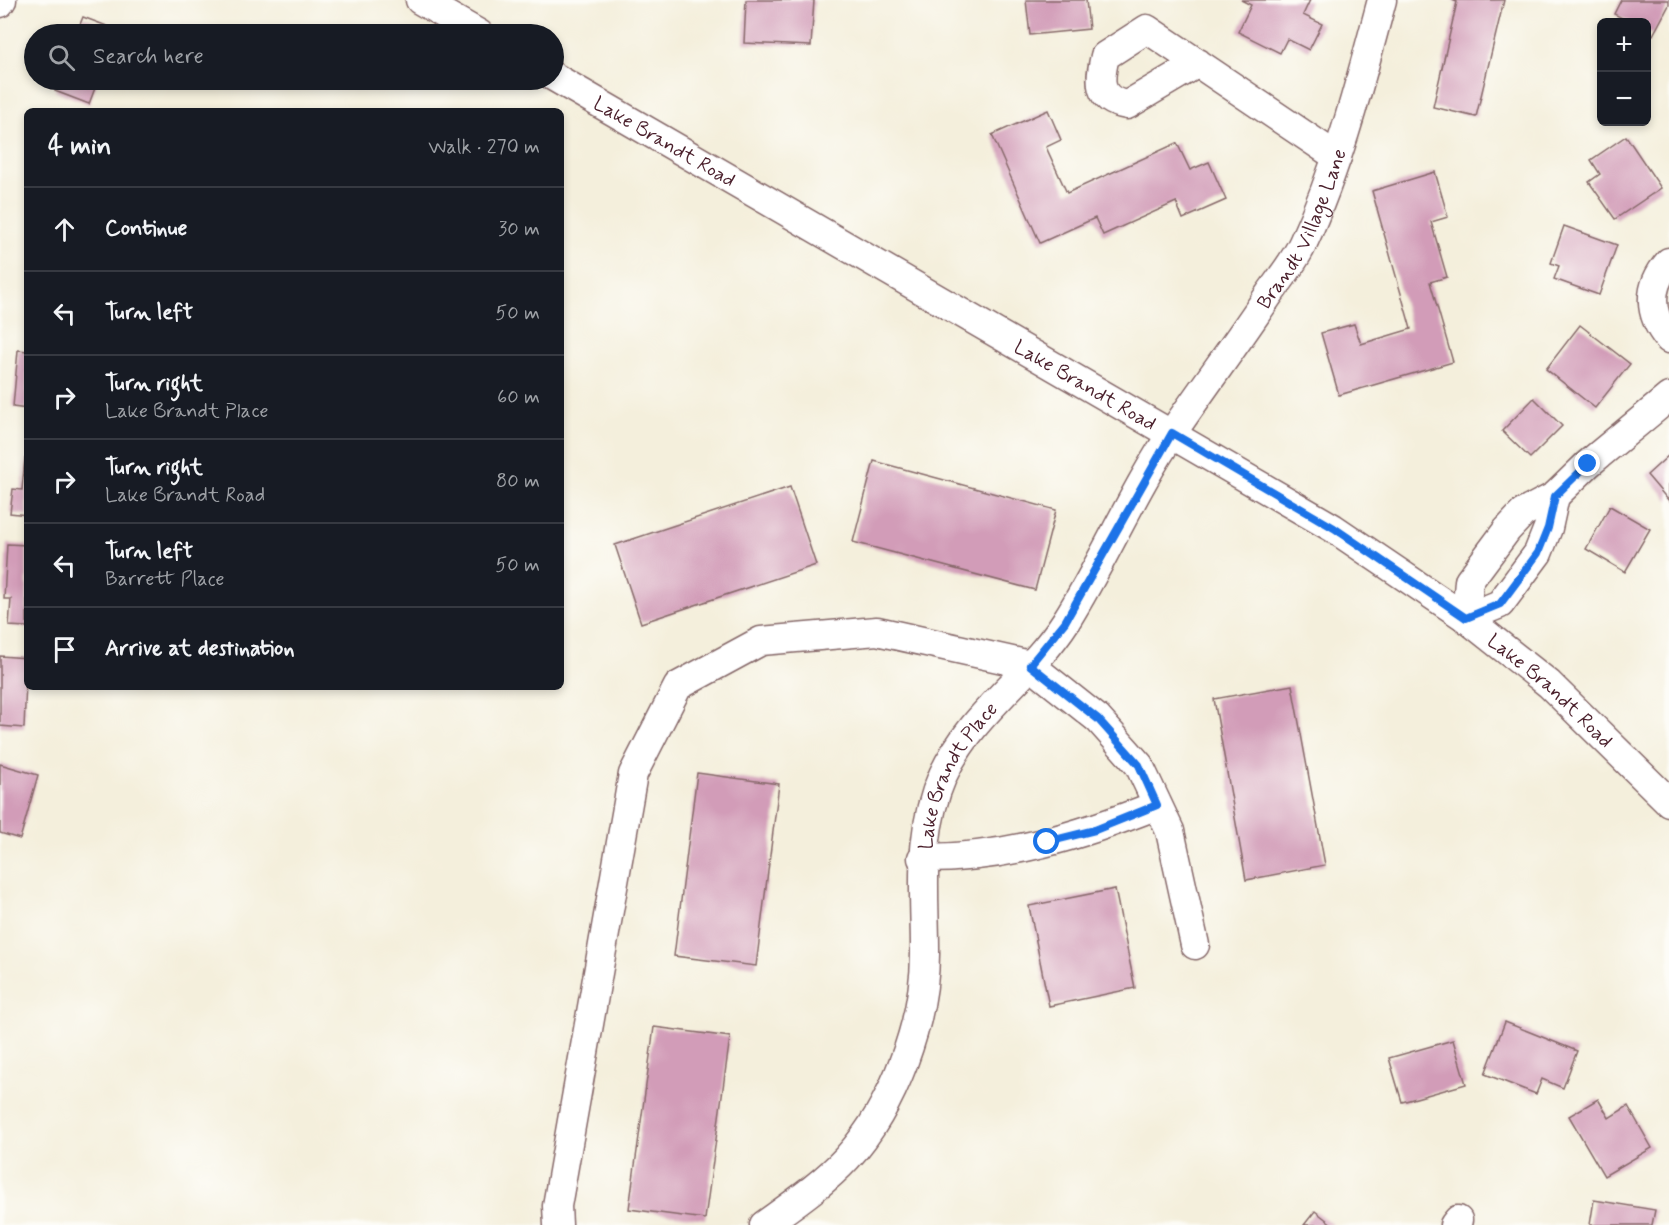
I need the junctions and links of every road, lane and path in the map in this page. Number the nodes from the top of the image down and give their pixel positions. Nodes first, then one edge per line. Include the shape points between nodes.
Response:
1 (420, 0) edge
2 (1382, 0) edge
3 (462, 24) edge
4 (1198, 63) dead end
5 (564, 83) edge
6 (1337, 157) junction
7 (1669, 262) edge
8 (1669, 339) edge
9 (1669, 397) edge
10 (1172, 433) junction
11 (1555, 496) junction
12 (1466, 618) junction
13 (1030, 665) junction
14 (1669, 802) edge
15 (1157, 805) junction
16 (922, 858) junction
17 (1195, 945) dead end
18 (558, 1225) edge
19 (764, 1225) edge

1 - 3 street
2 - 6 street, Brandt Village Lane
4 - 6 street
5 - 10 street, Lake Brandt Road
6 - 10 street, Brandt Village Lane via 1302,246
7 - 8 street via 1658,276 1652,304 1655,319
9 - 11 street
10 - 12 street, Lake Brandt Road via 1334,528
10 - 13 street, Lake Brandt Place via 1065,622
11 - 12 street via 1538,553 1500,604
11 - 12 street via 1523,513 1473,575
12 - 14 street, Lake Brandt Road via 1549,684
13 - 15 street via 1098,719 1139,765
13 - 16 street, Lake Brandt Place via 969,731 943,774 928,819
13 - 18 street via 877,631 761,640 678,686 633,774 557,1206
15 - 16 street via 1095,830 1047,842 979,855
15 - 17 street via 1170,831
16 - 19 street, Lake Brandt Place via 925,955 919,1010 901,1069 876,1118 848,1157

